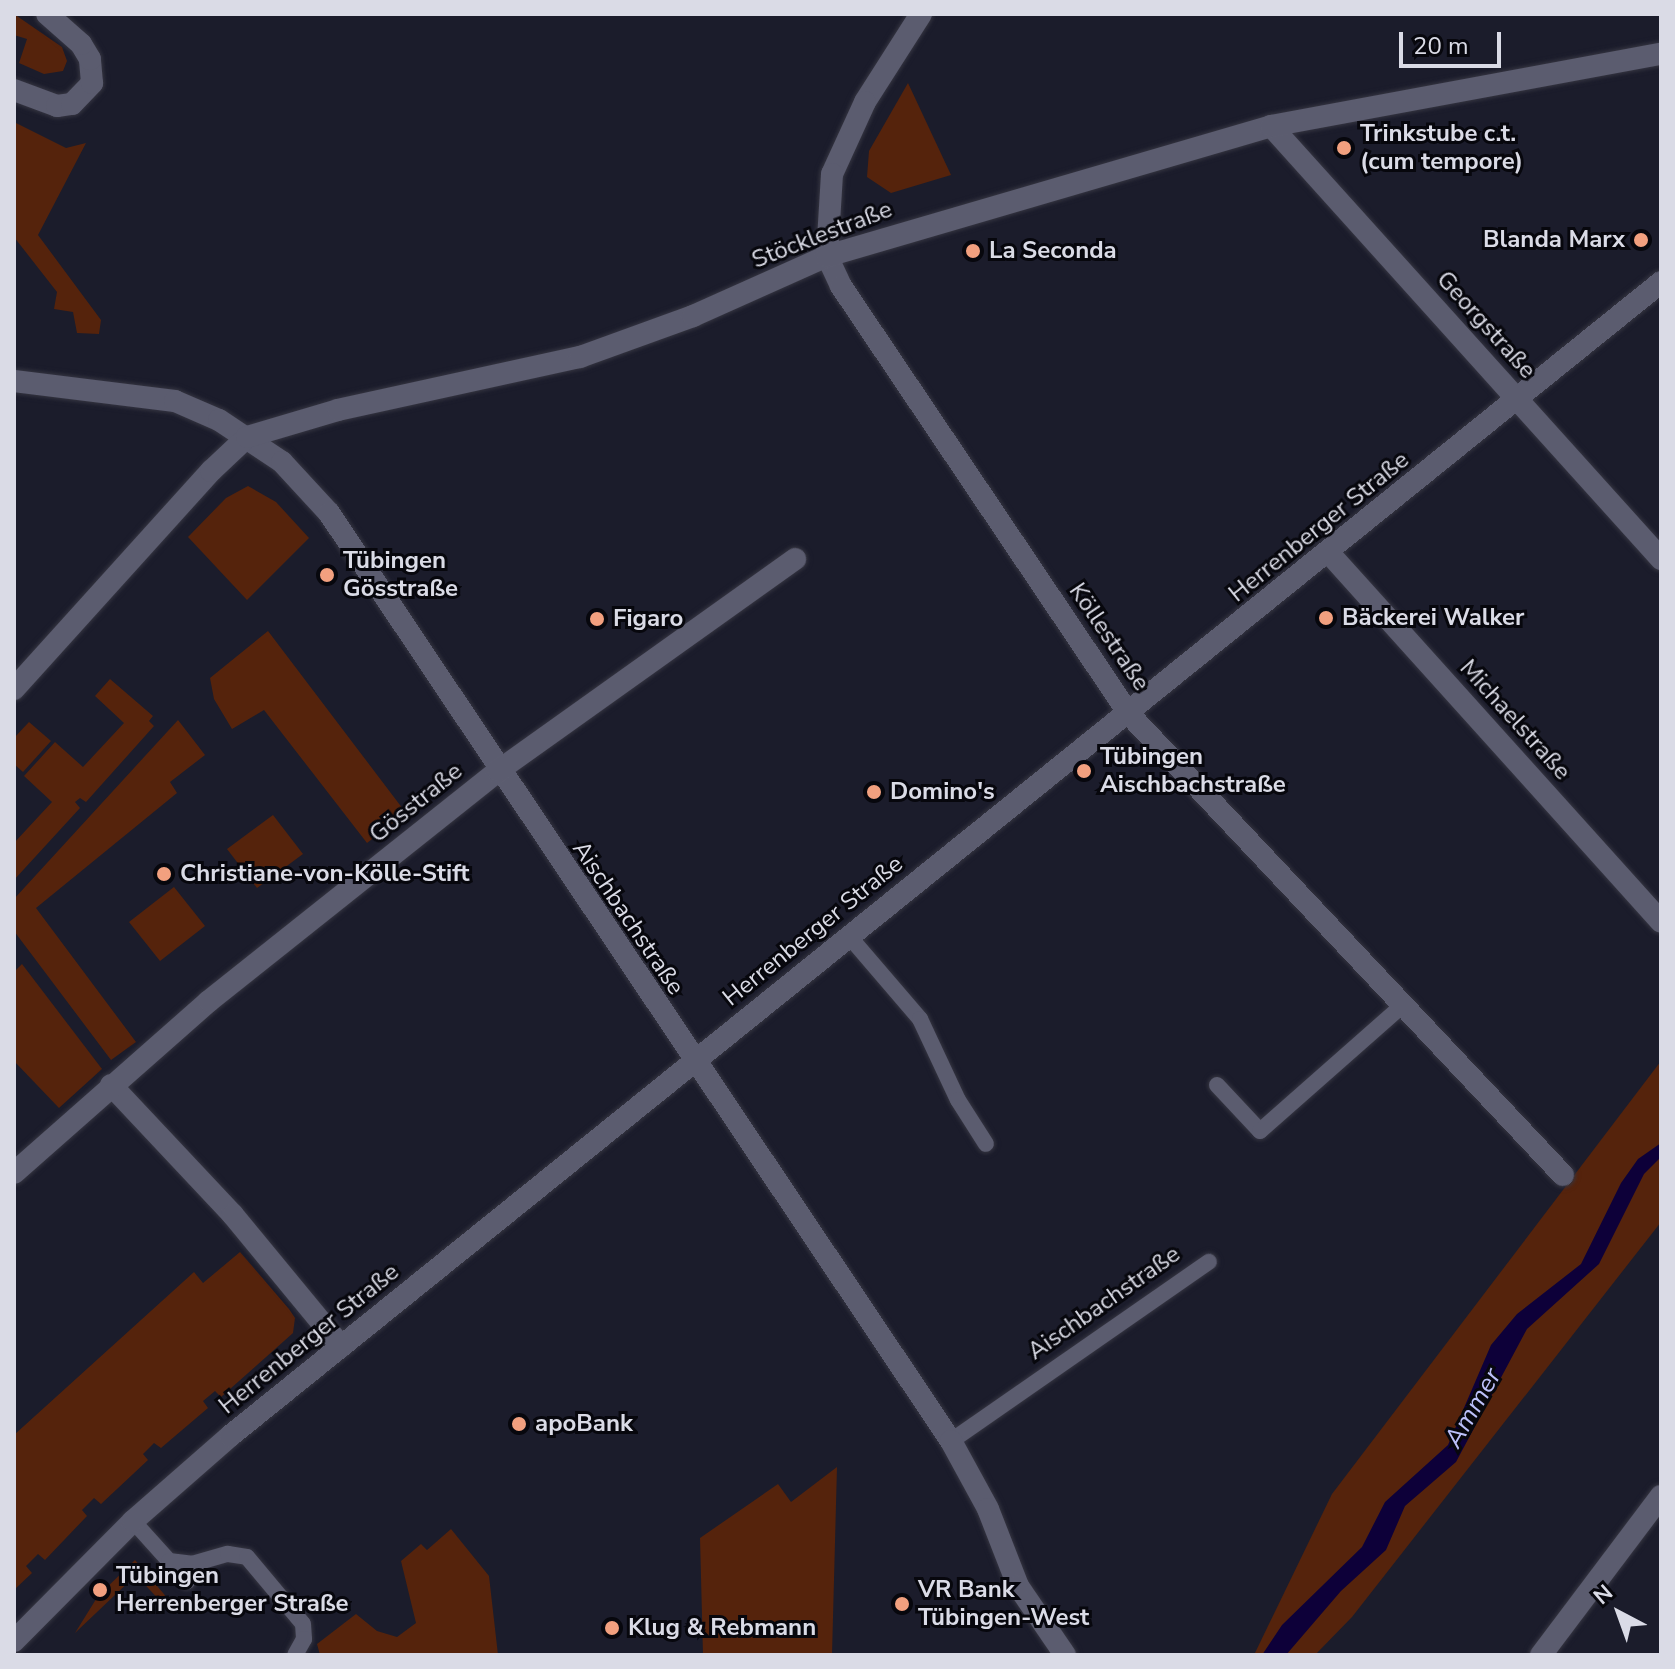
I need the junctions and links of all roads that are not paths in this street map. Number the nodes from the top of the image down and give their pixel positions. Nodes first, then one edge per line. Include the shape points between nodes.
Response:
1 (47, 14) edge
2 (914, 17) edge
3 (1661, 54) edge
4 (14, 90) edge
5 (1271, 126) junction
6 (827, 256) junction
7 (1661, 282) edge
8 (14, 381) edge
9 (1519, 400) junction
10 (247, 437) junction
11 (1329, 553) junction
12 (795, 559) dead end
13 (1661, 559) edge
14 (14, 689) edge
15 (1129, 714) junction
16 (498, 771) junction
17 (1661, 922) edge
18 (848, 935) junction
19 (1404, 1004) junction
20 (693, 1060) junction
21 (111, 1085) junction
22 (1217, 1085) dead end
23 (986, 1144) dead end
24 (14, 1173) edge
25 (1563, 1175) dead end
26 (1209, 1262) dead end
27 (341, 1346) junction
28 (951, 1441) junction
29 (1661, 1496) edge
30 (133, 1521) junction
31 (169, 1561) junction
32 (187, 1581) dead end
33 (14, 1641) edge
34 (295, 1655) edge
35 (1065, 1655) edge
36 (1541, 1655) edge

1 - 4 street via 81,44 90,59 92,83 72,104 57,106
2 - 6 street via 839,152 830,187
3 - 5 street, Stöcklestraße
5 - 6 street, Stöcklestraße
5 - 9 street, Georgstraße
6 - 10 street, Stöcklestraße via 693,316 580,357 338,410
6 - 15 street, Köllestraße via 848,297
7 - 9 street, Herrenberger Straße
8 - 10 street via 175,401
9 - 11 street, Herrenberger Straße
9 - 13 street, Georgstraße
10 - 14 street
10 - 16 street, Aischbachstraße via 282,462 329,513
11 - 15 street, Herrenberger Straße
11 - 17 street, Michaelstraße
12 - 16 street, Gösstraße
15 - 18 street, Herrenberger Straße
15 - 19 street, Köllestraße
16 - 20 street, Aischbachstraße
16 - 21 street, Gösstraße
18 - 20 street, Herrenberger Straße
18 - 23 lane via 920,1019 958,1100
19 - 22 lane via 1260,1131
19 - 25 street, Köllestraße
20 - 27 street, Herrenberger Straße
20 - 28 street, Aischbachstraße
21 - 24 street, Gösstraße
21 - 27 street via 233,1215
26 - 28 lane, Aischbachstraße
27 - 30 street, Herrenberger Straße
28 - 35 street, Aischbachstraße via 988,1509 1018,1586
29 - 36 street
30 - 31 lane
30 - 33 street, Herrenberger Straße
31 - 32 lane
31 - 34 lane via 192,1564 228,1554 247,1557 303,1624 304,1639

